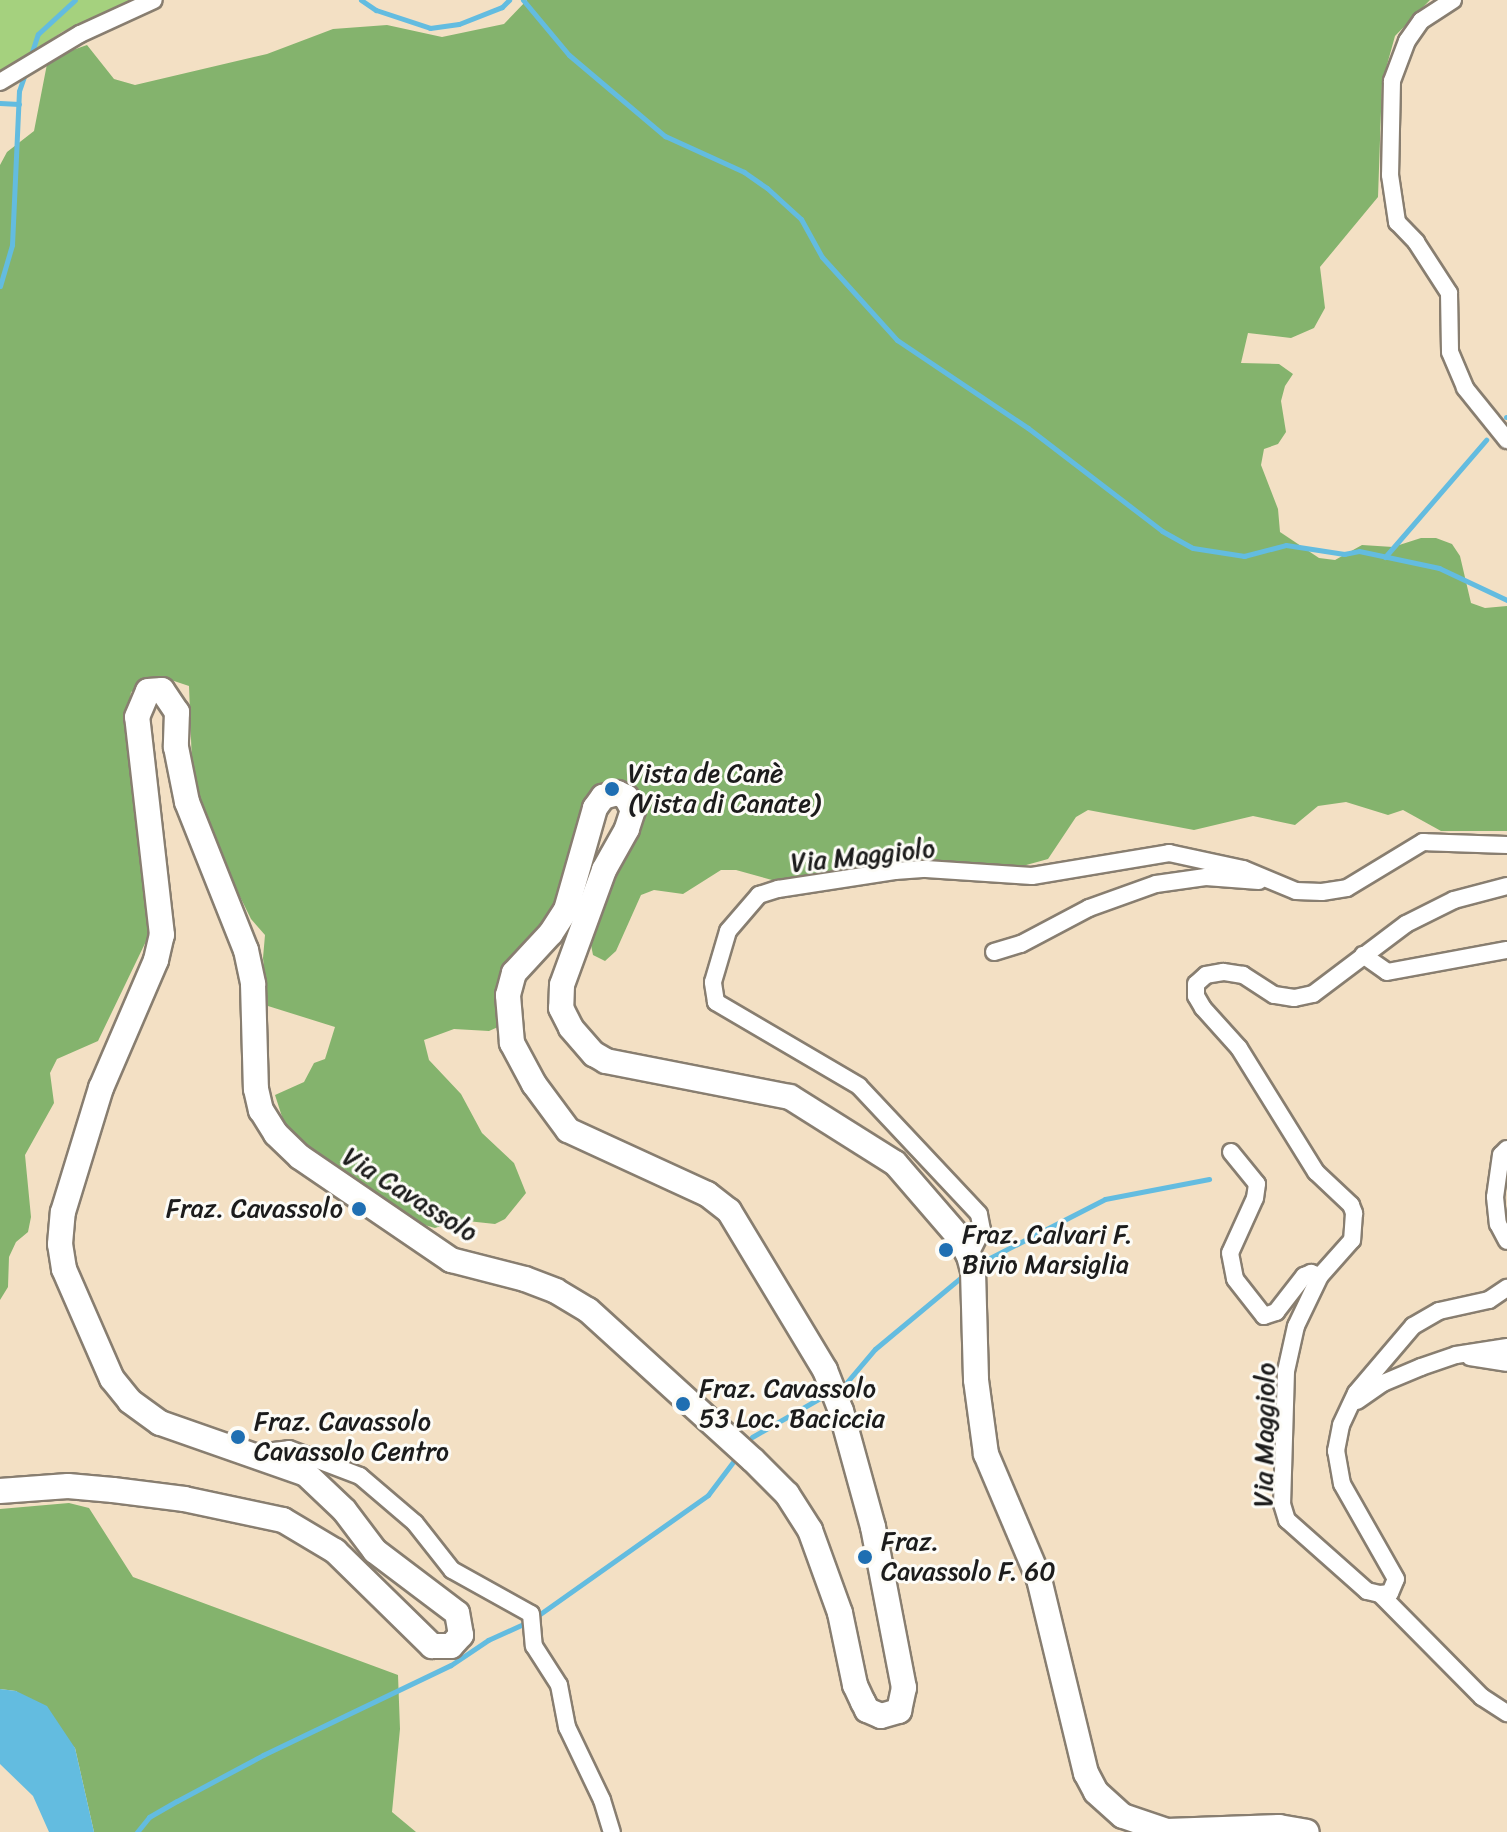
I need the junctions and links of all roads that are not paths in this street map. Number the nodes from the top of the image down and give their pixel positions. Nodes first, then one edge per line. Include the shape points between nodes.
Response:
1 (154, 0) edge
2 (1453, 0) edge
3 (5, 79) edge
4 (1507, 440) edge
5 (1507, 845) edge
6 (1268, 881) junction
7 (1507, 886) edge
8 (1507, 950) edge
9 (994, 952) dead end
10 (1363, 955) junction
11 (1507, 1149) edge
12 (1231, 1152) dead end
13 (1507, 1241) edge
14 (971, 1261) junction
15 (1320, 1276) junction
16 (1507, 1288) edge
17 (1507, 1347) edge
18 (1456, 1355) junction
19 (1507, 1363) edge
20 (1349, 1407) junction
21 (261, 1457) junction
22 (0, 1491) edge
23 (1380, 1594) junction
24 (1507, 1713) edge
25 (612, 1832) edge
26 (1307, 1832) edge

1 - 3 street via 80,34
2 - 4 street via 1421,21 1397,67 1392,81 1390,175 1397,222 1449,293 1450,352 1465,388
5 - 6 street, Via Maggiolo via 1423,842 1347,888 1322,892 1296,891
6 - 9 street via 1206,877 1156,884
6 - 14 street, Via Maggiolo via 1243,869 1169,853 1032,876 895,871 778,889 747,906 728,931 713,982 716,1002 859,1086 979,1214 982,1230
7 - 10 street, Via Maggiolo via 1454,900 1406,924
8 - 10 street via 1387,972
10 - 15 street, Via Maggiolo via 1313,994 1294,998 1274,995 1243,975 1223,972 1206,975 1196,984 1203,1008 1239,1048 1309,1161 1351,1205 1352,1240
11 - 13 street via 1501,1155 1495,1197 1498,1224
12 - 15 street via 1257,1184 1230,1253 1235,1279 1264,1316 1276,1312 1304,1276
14 - 21 main road, Via Cavassolo via 950,1226 895,1163 790,1097 606,1061 571,1028 561,1008 562,985 604,870 633,810 617,793 603,797 595,808 566,910 514,973 508,995 512,1043 568,1130 707,1194 729,1211 825,1370 873,1527 904,1688 899,1711 881,1716 867,1710 858,1694 840,1613 810,1530 787,1494 758,1464 588,1310 525,1279 451,1260 300,1157 276,1134 256,1089 253,984 246,950 187,802 176,747 177,712 162,690 148,691 137,717 162,935 101,1088 63,1212 60,1244 70,1287 119,1390 160,1423
14 - 26 main road via 976,1380 986,1454 1039,1579 1091,1784 1102,1801 1123,1816 1167,1831 1279,1827
15 - 23 street, Via Maggiolo via 1296,1326 1286,1371 1282,1504 1287,1520 1367,1591
16 - 20 street via 1489,1300 1439,1311 1413,1326
17 - 18 street
18 - 19 street
18 - 20 street via 1383,1383
20 - 23 street via 1338,1436 1338,1468 1396,1579 1390,1593
21 - 22 main road, Via Cavassolo via 306,1474 325,1489 375,1551 457,1613 462,1625 459,1640 445,1648 432,1646 335,1551 283,1520 113,1490 68,1486
21 - 25 street via 289,1449 360,1476 415,1523 452,1570 531,1614 534,1646 559,1685 572,1740
23 - 24 street, Via Maggiolo via 1482,1697

